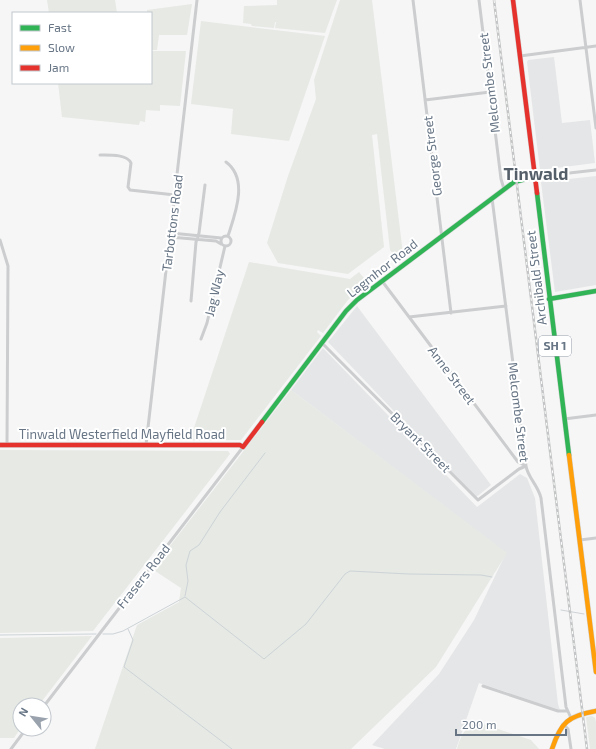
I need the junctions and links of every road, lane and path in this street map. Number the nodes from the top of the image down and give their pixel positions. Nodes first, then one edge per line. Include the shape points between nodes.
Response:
1 (197, 0) edge
2 (413, 0) edge
3 (479, 0) edge
4 (513, 0) edge
5 (580, 0) edge
6 (596, 46) edge
7 (586, 48) junction
8 (520, 56) junction
9 (490, 92) junction
10 (425, 100) junction
11 (596, 128) edge
12 (100, 155) dead end
13 (226, 162) dead end
14 (596, 170) edge
15 (534, 177) junction
16 (205, 184) dead end
17 (504, 189) junction
18 (175, 195) junction
19 (492, 197) junction
20 (171, 235) junction
21 (442, 235) junction
22 (228, 236) junction
23 (198, 238) junction
24 (221, 238) junction
25 (0, 240) edge
26 (223, 245) junction
27 (382, 281) junction
28 (596, 291) edge
29 (549, 299) junction
30 (192, 301) dead end
31 (506, 306) junction
32 (451, 313) junction
33 (408, 317) junction
34 (201, 339) dead end
35 (322, 343) junction
36 (596, 415) edge
37 (564, 419) junction
38 (0, 445) edge
39 (7, 445) junction
40 (146, 446) junction
41 (243, 447) junction
42 (526, 466) junction
43 (596, 538) edge
44 (579, 540) junction
45 (596, 672) edge
46 (482, 686) dead end
47 (51, 697) edge
48 (568, 711) junction
49 (596, 711) edge
50 (571, 718) junction
51 (564, 724) junction
52 (20, 737) edge
53 (11, 749) edge
54 (552, 749) edge
55 (571, 749) edge

1 - 18 street, Tarbottons Road
2 - 10 street, George Street
3 - 9 street, Melcombe Street
4 - 8 main road, Archibald Street / SH 1
5 - 7 street
6 - 7 street
7 - 8 street
7 - 11 street
8 - 15 main road, Archibald Street / SH 1
9 - 10 street
9 - 17 street, Melcombe Street
10 - 21 street, George Street
12 - 18 street via 125,157 130,160 130,190
13 - 22 street via 236,176 239,193
14 - 15 street
15 - 17 main road, Lagmhor Road via 514,182
15 - 29 main road, Archibald Street / SH 1
16 - 23 street
17 - 19 main road, Lagmhor Road
18 - 20 street, Tarbottons Road
19 - 21 main road, Lagmhor Road
19 - 31 street, Melcombe Street
20 - 23 street
20 - 40 street, Tarbottons Road
21 - 27 main road, Lagmhor Road
21 - 32 street, George Street
22 - 24 street
22 - 26 street via 231,242 227,246
23 - 24 street
23 - 26 street
23 - 30 street
24 - 26 street
25 - 39 street via 8,266
26 - 34 street, Jag Way via 207,323
27 - 33 street, Anne Street
27 - 35 main road, Lagmhor Road via 352,305
28 - 29 main road
29 - 37 main road, Archibald Street / SH 1
31 - 32 street
31 - 42 street, Melcombe Street
32 - 33 street
33 - 42 street, Anne Street via 518,462
35 - 41 main road, Lagmhor Road
35 - 42 street, Bryant Street via 478,500 518,469
36 - 37 street
37 - 44 main road, Archibald Street / SH 1
38 - 39 main road, Tinwald Westerfield Mayfield Road
39 - 40 main road, Tinwald Westerfield Mayfield Road
40 - 41 main road, Tinwald Westerfield Mayfield Road
41 - 47 street, Frasers Road
42 - 48 street, Melcombe Street via 538,488 540,498
43 - 44 street
44 - 45 main road, Archibald Street / SH 1 via 593,632
46 - 48 street via 558,711
48 - 50 street, Melcombe Street
49 - 50 main road
50 - 51 main road
51 - 54 main road via 557,733
51 - 55 street via 568,728
52 - 53 street

